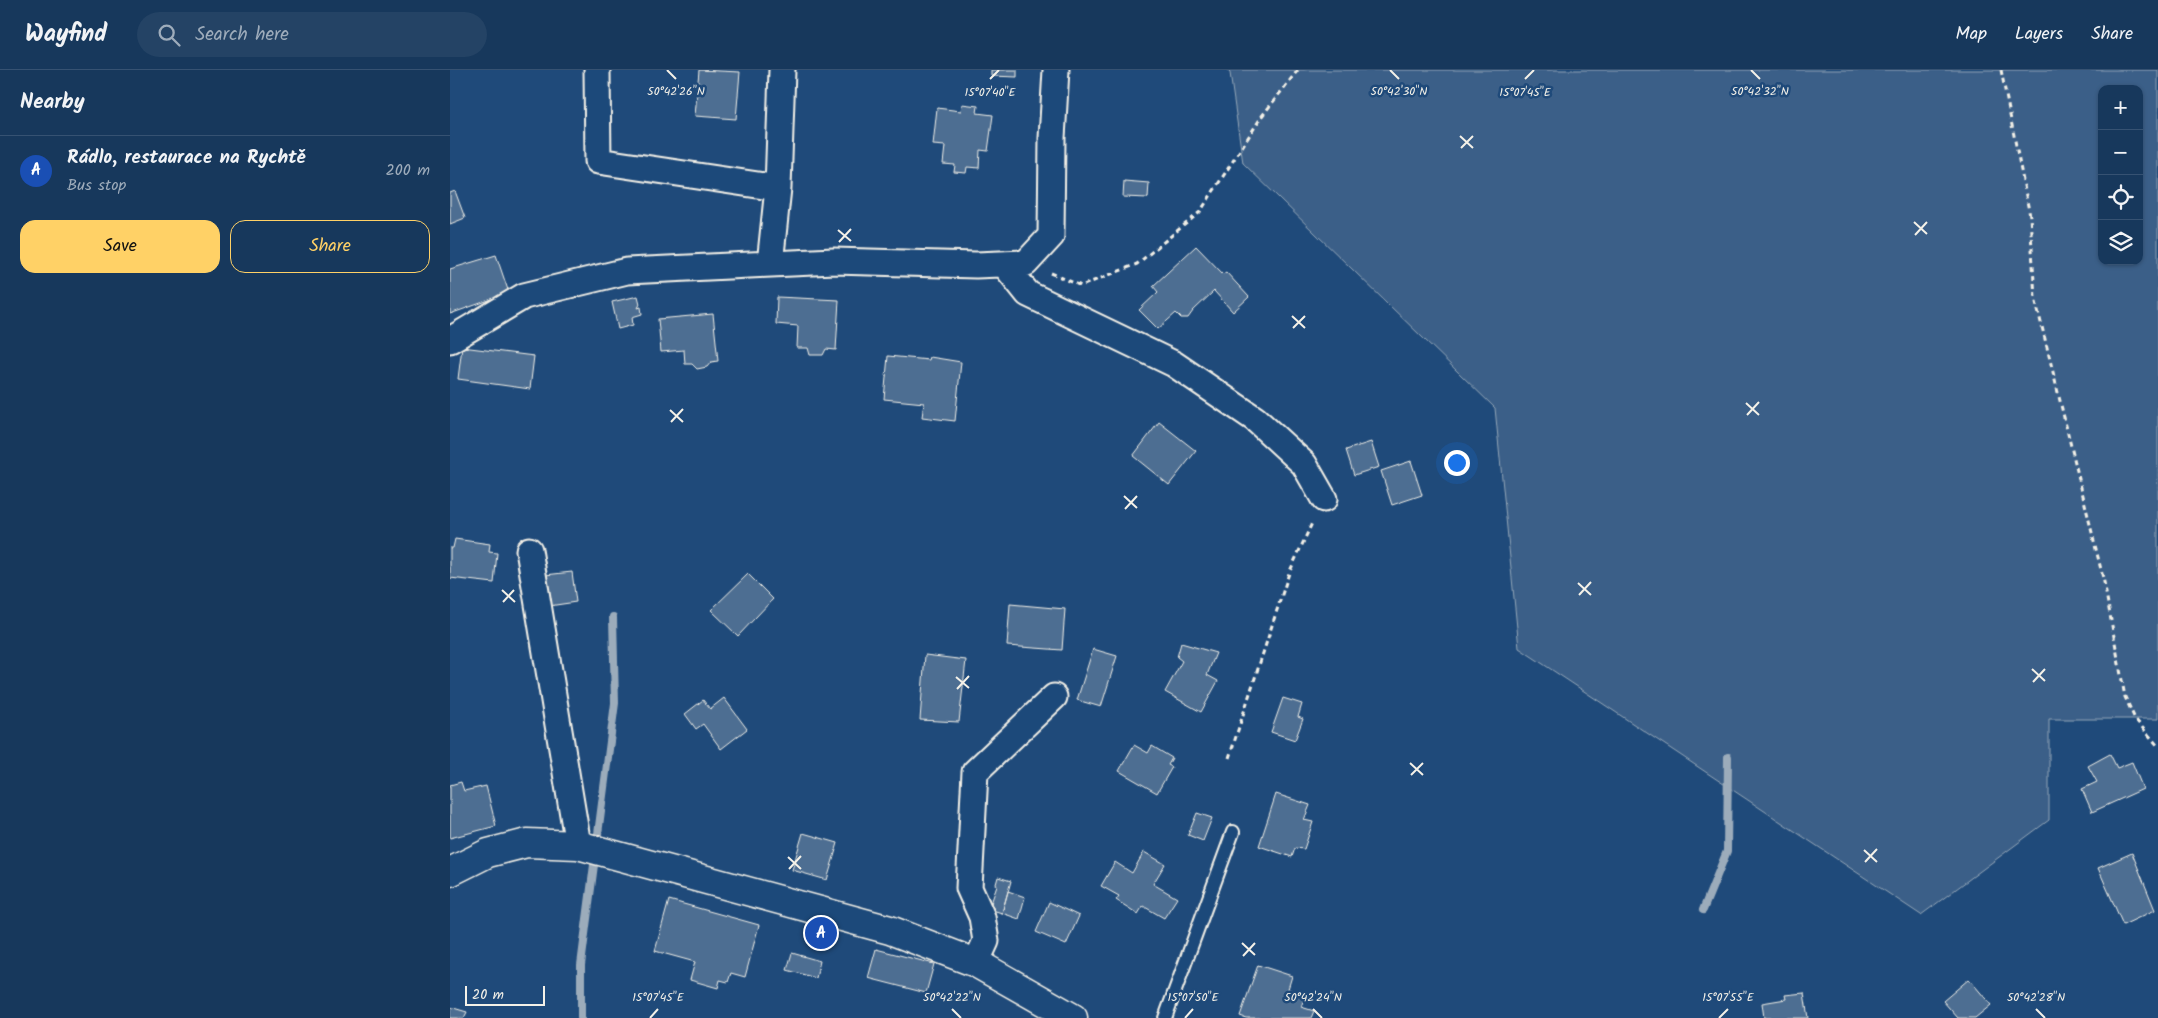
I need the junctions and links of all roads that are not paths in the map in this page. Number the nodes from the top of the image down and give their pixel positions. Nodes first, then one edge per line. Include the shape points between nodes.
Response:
1 (597, 70) edge
2 (782, 70) edge
3 (1056, 70) edge
4 (778, 188) junction
5 (1015, 263) junction
6 (770, 264) junction
7 (450, 340) edge
8 (1324, 498) road end
9 (529, 550) dead end
10 (1054, 697) dead end
11 (1233, 832) dead end
12 (578, 845) junction
13 (450, 872) edge
14 (976, 963) junction
15 (1073, 1018) edge
16 (1165, 1018) edge

1 - 4 street via 598,161
2 - 4 street
3 - 5 street via 1051,236
4 - 6 street
5 - 6 street via 834,261
5 - 8 street via 1028,294 1174,364 1255,419 1304,464
6 - 7 street via 627,271 524,296
9 - 12 street
10 - 14 street via 975,772 969,888 982,917 986,941
11 - 16 lane
12 - 13 street via 527,843 488,853
12 - 14 street via 890,930
14 - 15 street

